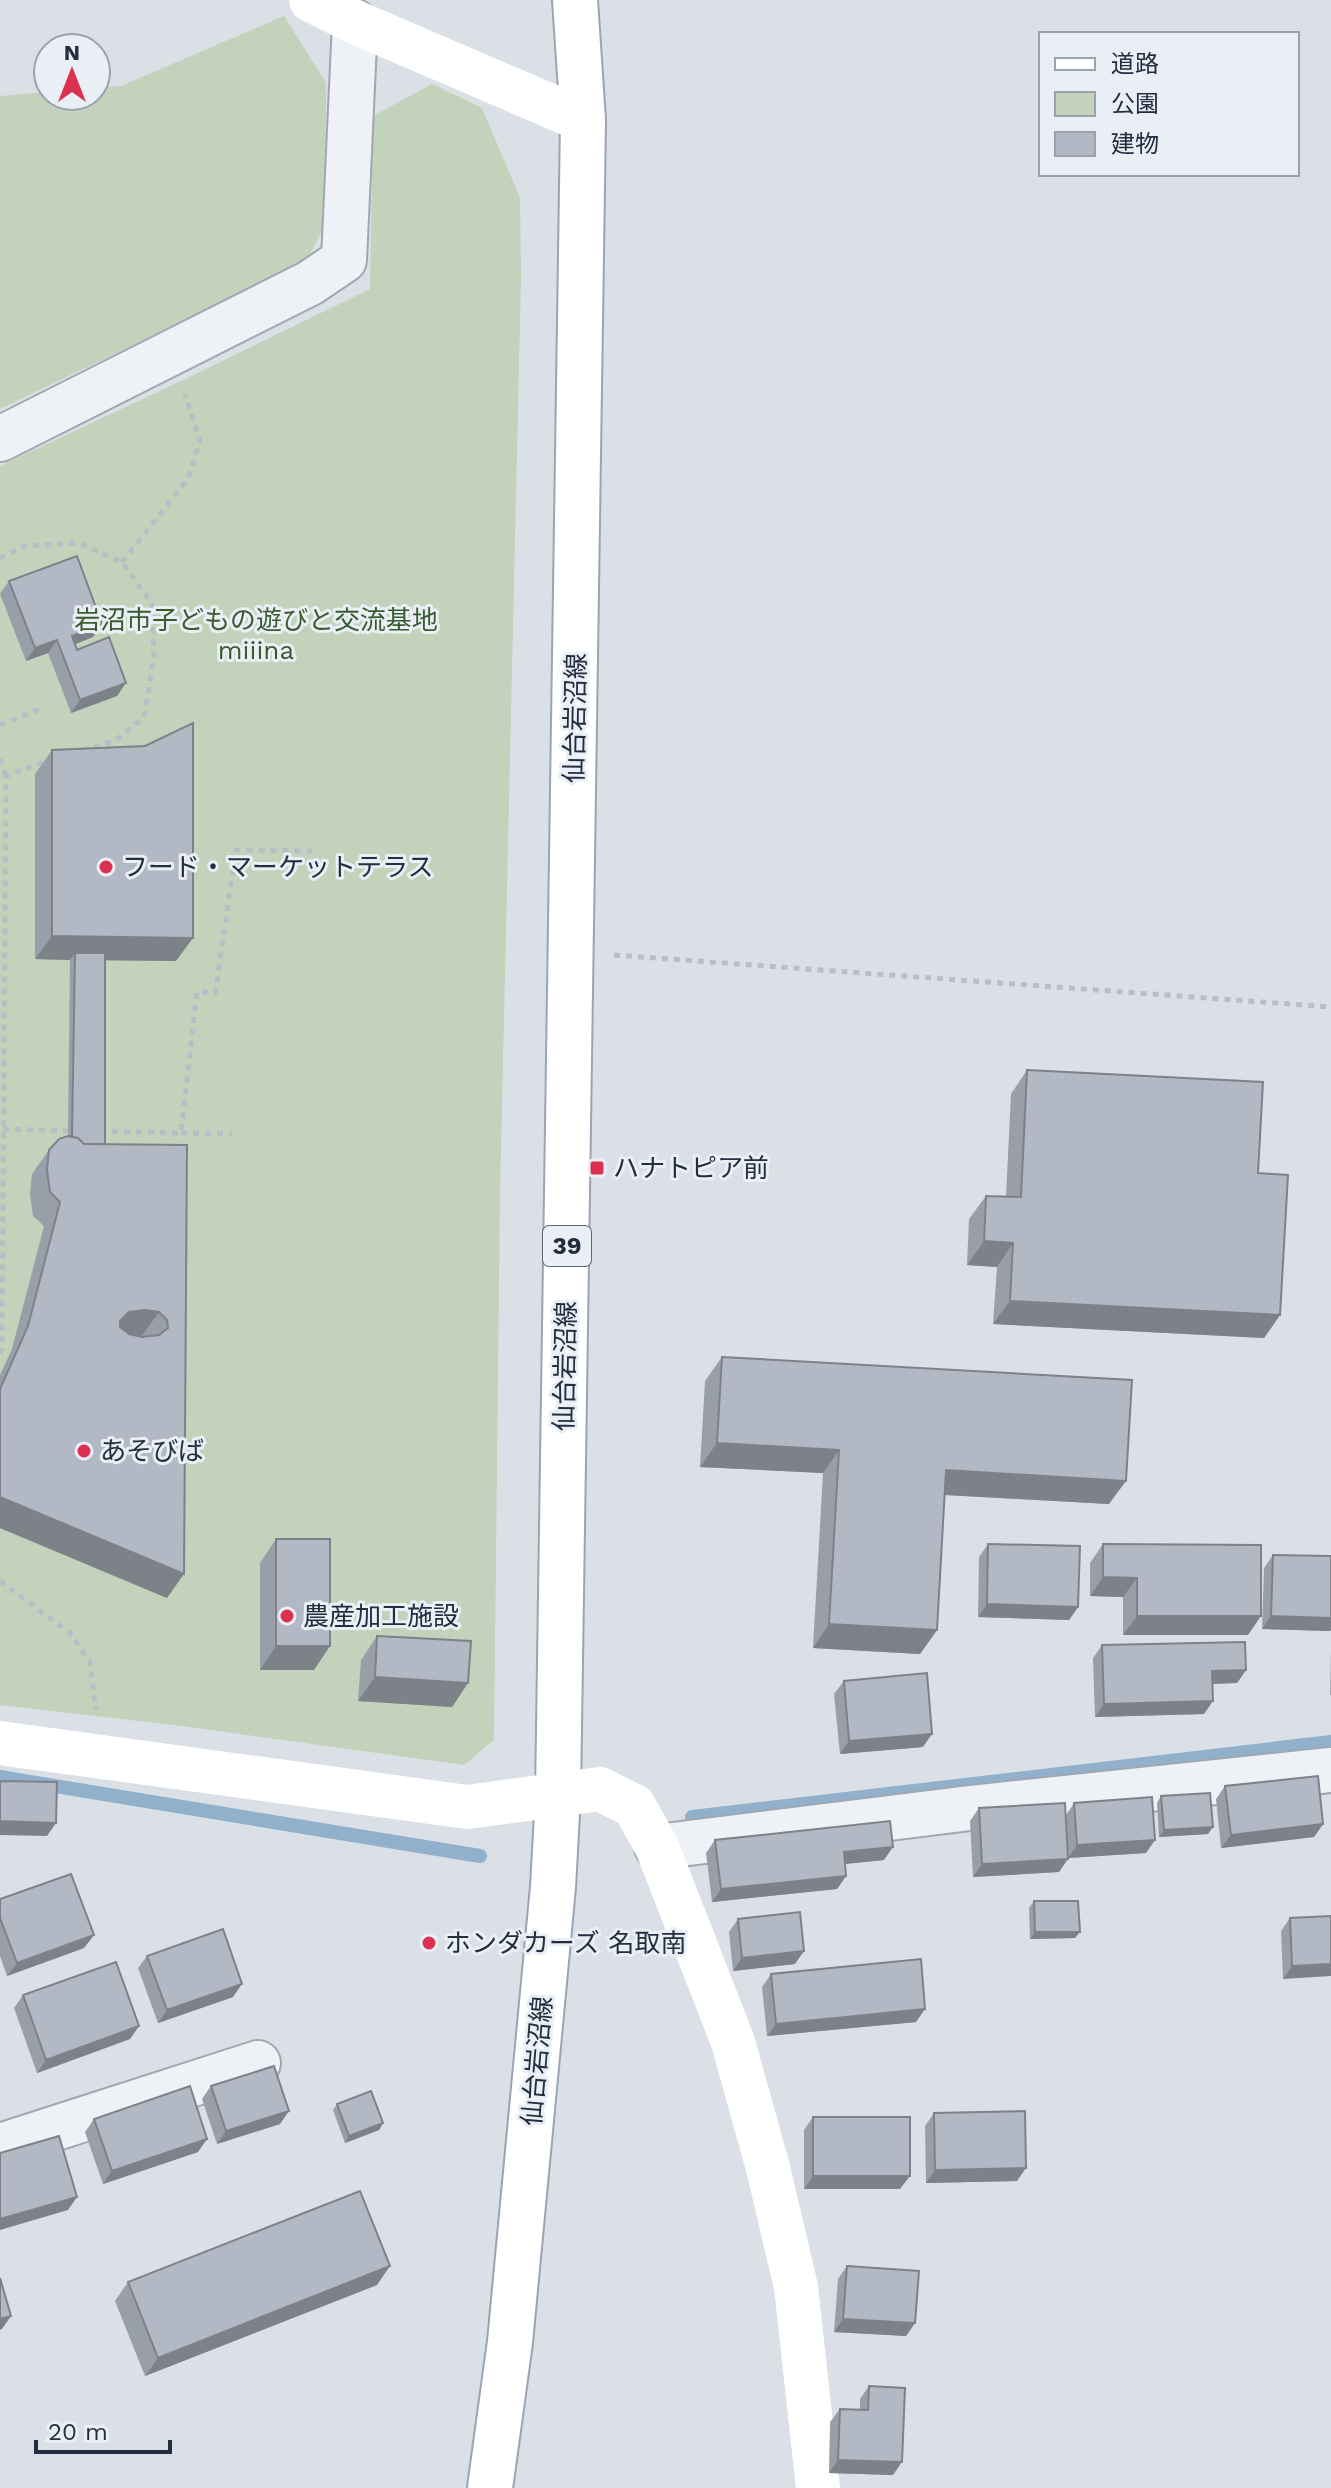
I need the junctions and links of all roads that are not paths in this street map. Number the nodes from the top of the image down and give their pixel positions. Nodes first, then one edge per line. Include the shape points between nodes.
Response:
1 (311, 0) edge
2 (575, 0) edge
3 (355, 22) junction
4 (583, 120) junction
5 (0, 439) edge
6 (0, 1743) edge
7 (1331, 1770) edge
8 (558, 1796) junction
9 (657, 1847) junction
10 (258, 2063) dead end
11 (0, 2146) edge
12 (490, 2488) edge
13 (818, 2488) edge

1 - 3 main road
2 - 4 main road, 仙台岩沼線 / 39
3 - 4 main road
3 - 5 street via 344,260 310,283
4 - 8 main road, 仙台岩沼線 / 39
6 - 8 main road via 467,1807
7 - 9 street
8 - 9 main road via 600,1789 634,1806
8 - 12 main road, 仙台岩沼線 / 39 via 510,2342
9 - 13 main road via 733,2042 768,2168 796,2287
10 - 11 street

